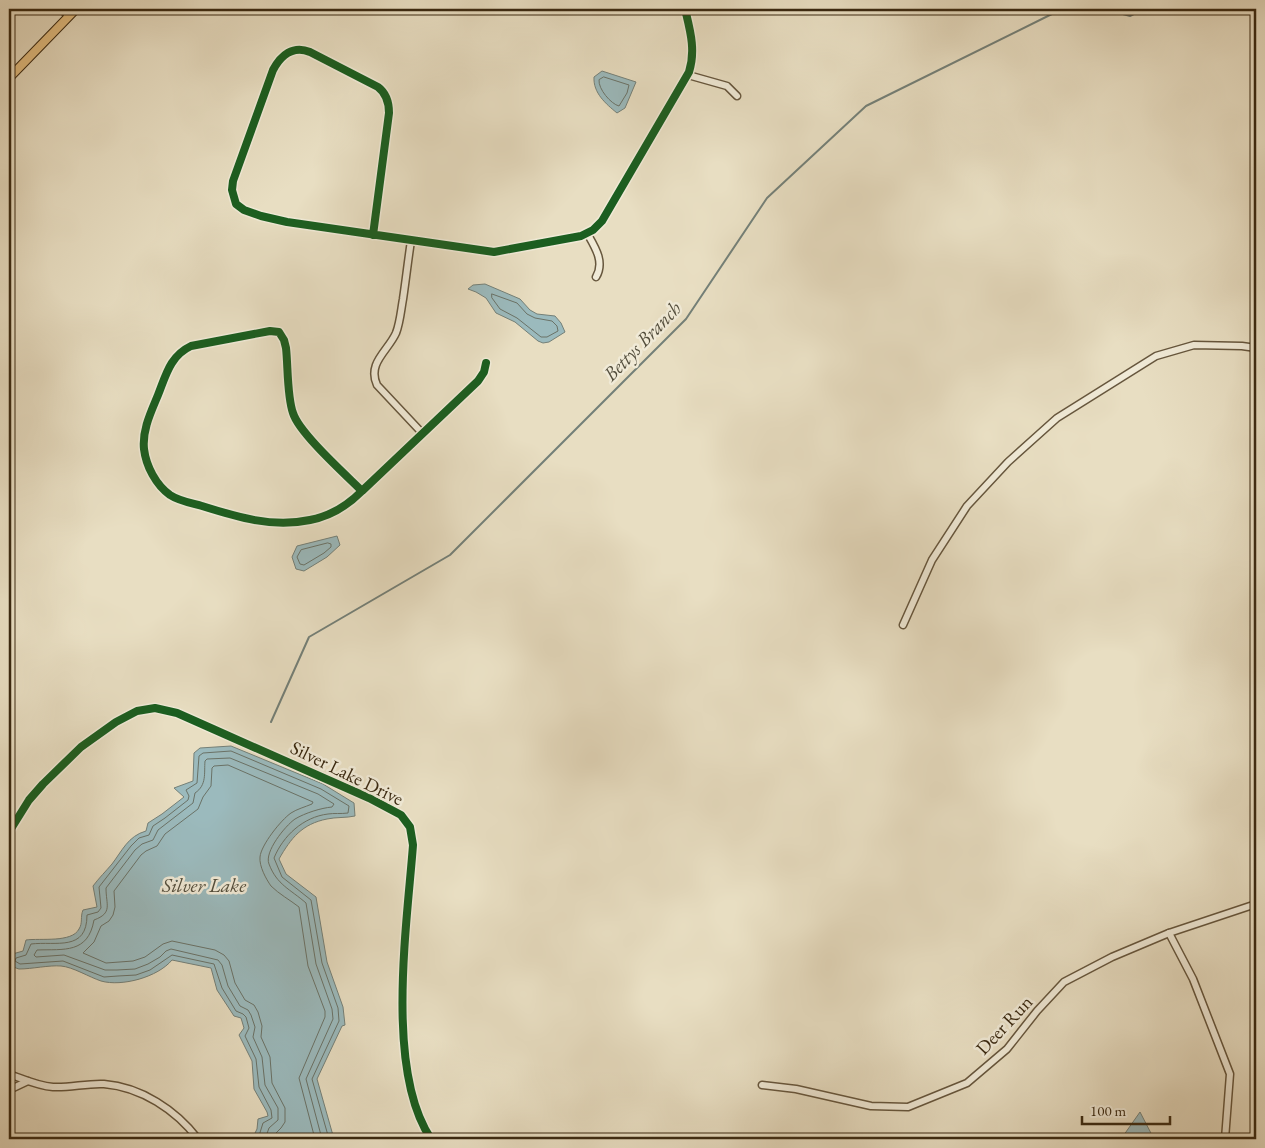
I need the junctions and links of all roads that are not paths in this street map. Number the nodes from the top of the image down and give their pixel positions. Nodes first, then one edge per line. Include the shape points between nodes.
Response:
1 (61, 9) edge
2 (76, 9) edge
3 (685, 9) edge
4 (69, 16) junction
5 (688, 74) junction
6 (9, 78) edge
7 (738, 96) dead end
8 (588, 233) junction
9 (373, 235) junction
10 (411, 240) junction
11 (596, 277) dead end
12 (1256, 348) edge
13 (486, 363) dead end
14 (422, 434) junction
15 (362, 491) junction
16 (903, 625) dead end
17 (9, 832) edge
18 (1256, 904) edge
19 (1169, 933) junction
20 (9, 1074) edge
21 (28, 1081) junction
22 (762, 1085) dead end
23 (9, 1090) edge
24 (198, 1139) edge
25 (431, 1139) edge
26 (1225, 1139) edge

1 - 4 street
2 - 4 main road
3 - 5 street via 693,46
4 - 6 main road
5 - 7 street via 727,86
5 - 8 street via 602,221
8 - 10 street via 494,252
8 - 11 street via 599,259 600,271
9 - 9 street via 389,113 385,95 378,87 310,52 301,49 288,52 273,70 233,181 236,204 249,213 287,222
9 - 10 street
10 - 14 street via 398,325 375,366 375,379
12 - 16 street via 1194,345 1156,356 1057,418 1008,462 967,506 932,560
13 - 14 street via 478,381
14 - 15 street
15 - 15 street via 334,512 291,523 259,522 169,494 151,472 144,451 144,431 171,362 184,350 201,344 279,332 286,348 295,419
17 - 25 street, Silver Lake Drive via 43,784 81,747 116,722 137,711 155,708 213,729 401,815 410,827 413,845 402,1015 405,1057 411,1093
18 - 19 street, Deer Run
19 - 22 street, Deer Run via 1064,982 1007,1049 967,1083 908,1107 871,1106 796,1089
19 - 26 street via 1193,979 1230,1074
20 - 21 street
21 - 23 street
21 - 24 street via 54,1087 103,1084 135,1090 176,1116

